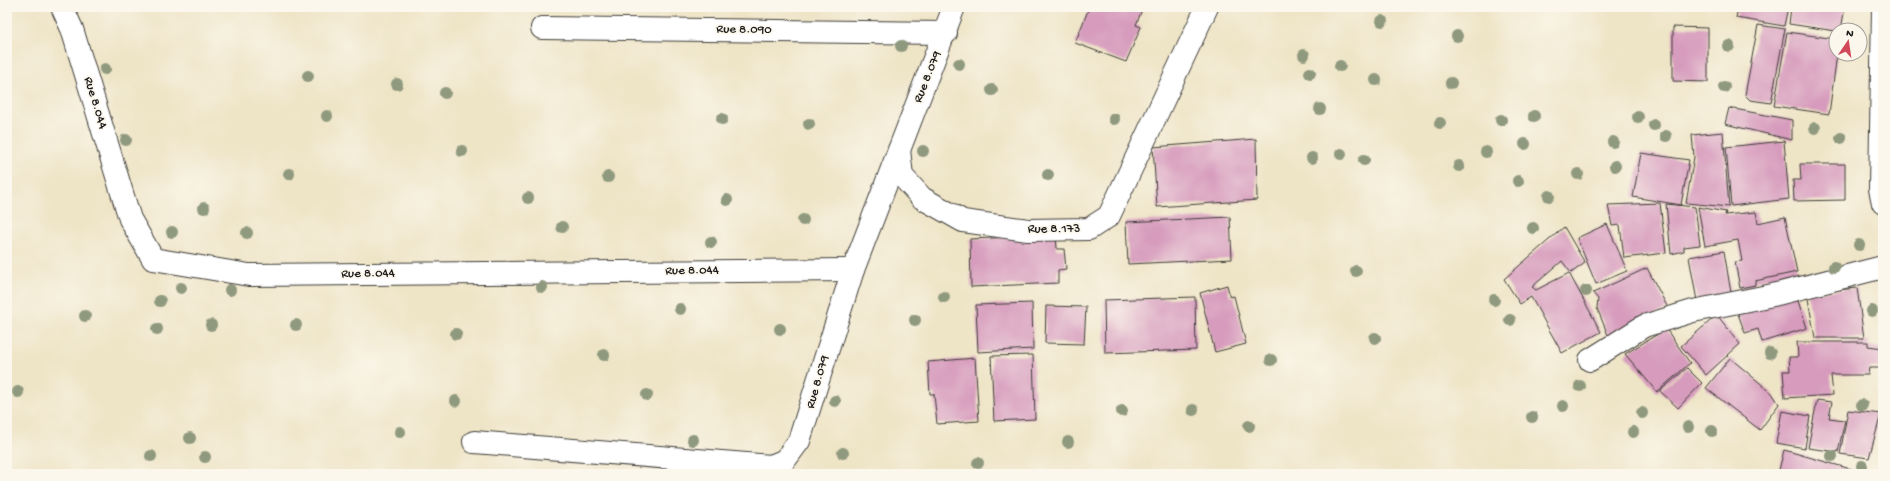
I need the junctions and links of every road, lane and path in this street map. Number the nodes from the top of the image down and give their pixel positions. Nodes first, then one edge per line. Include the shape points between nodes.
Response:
1 (62, 7) edge
2 (954, 7) edge
3 (1207, 7) edge
4 (1882, 14) edge
5 (542, 28) dead end
6 (946, 33) junction
7 (899, 150) junction
8 (1882, 194) edge
9 (1883, 267) edge
10 (853, 270) junction
11 (1590, 360) dead end
12 (474, 442) dead end

1 - 10 street, Rue 8.044 via 72,29 130,219 153,259 249,275
2 - 6 street, Rue 8.079
3 - 7 street, Rue 8.173 via 1110,216 1089,229 1028,230 963,221 922,198 907,182 902,176
4 - 8 street
5 - 6 street, Rue 8.090
6 - 7 street, Rue 8.079
7 - 10 street, Rue 8.079
9 - 11 street via 1693,311 1644,326
10 - 12 street, Rue 8.079 via 799,441 785,460 770,466

